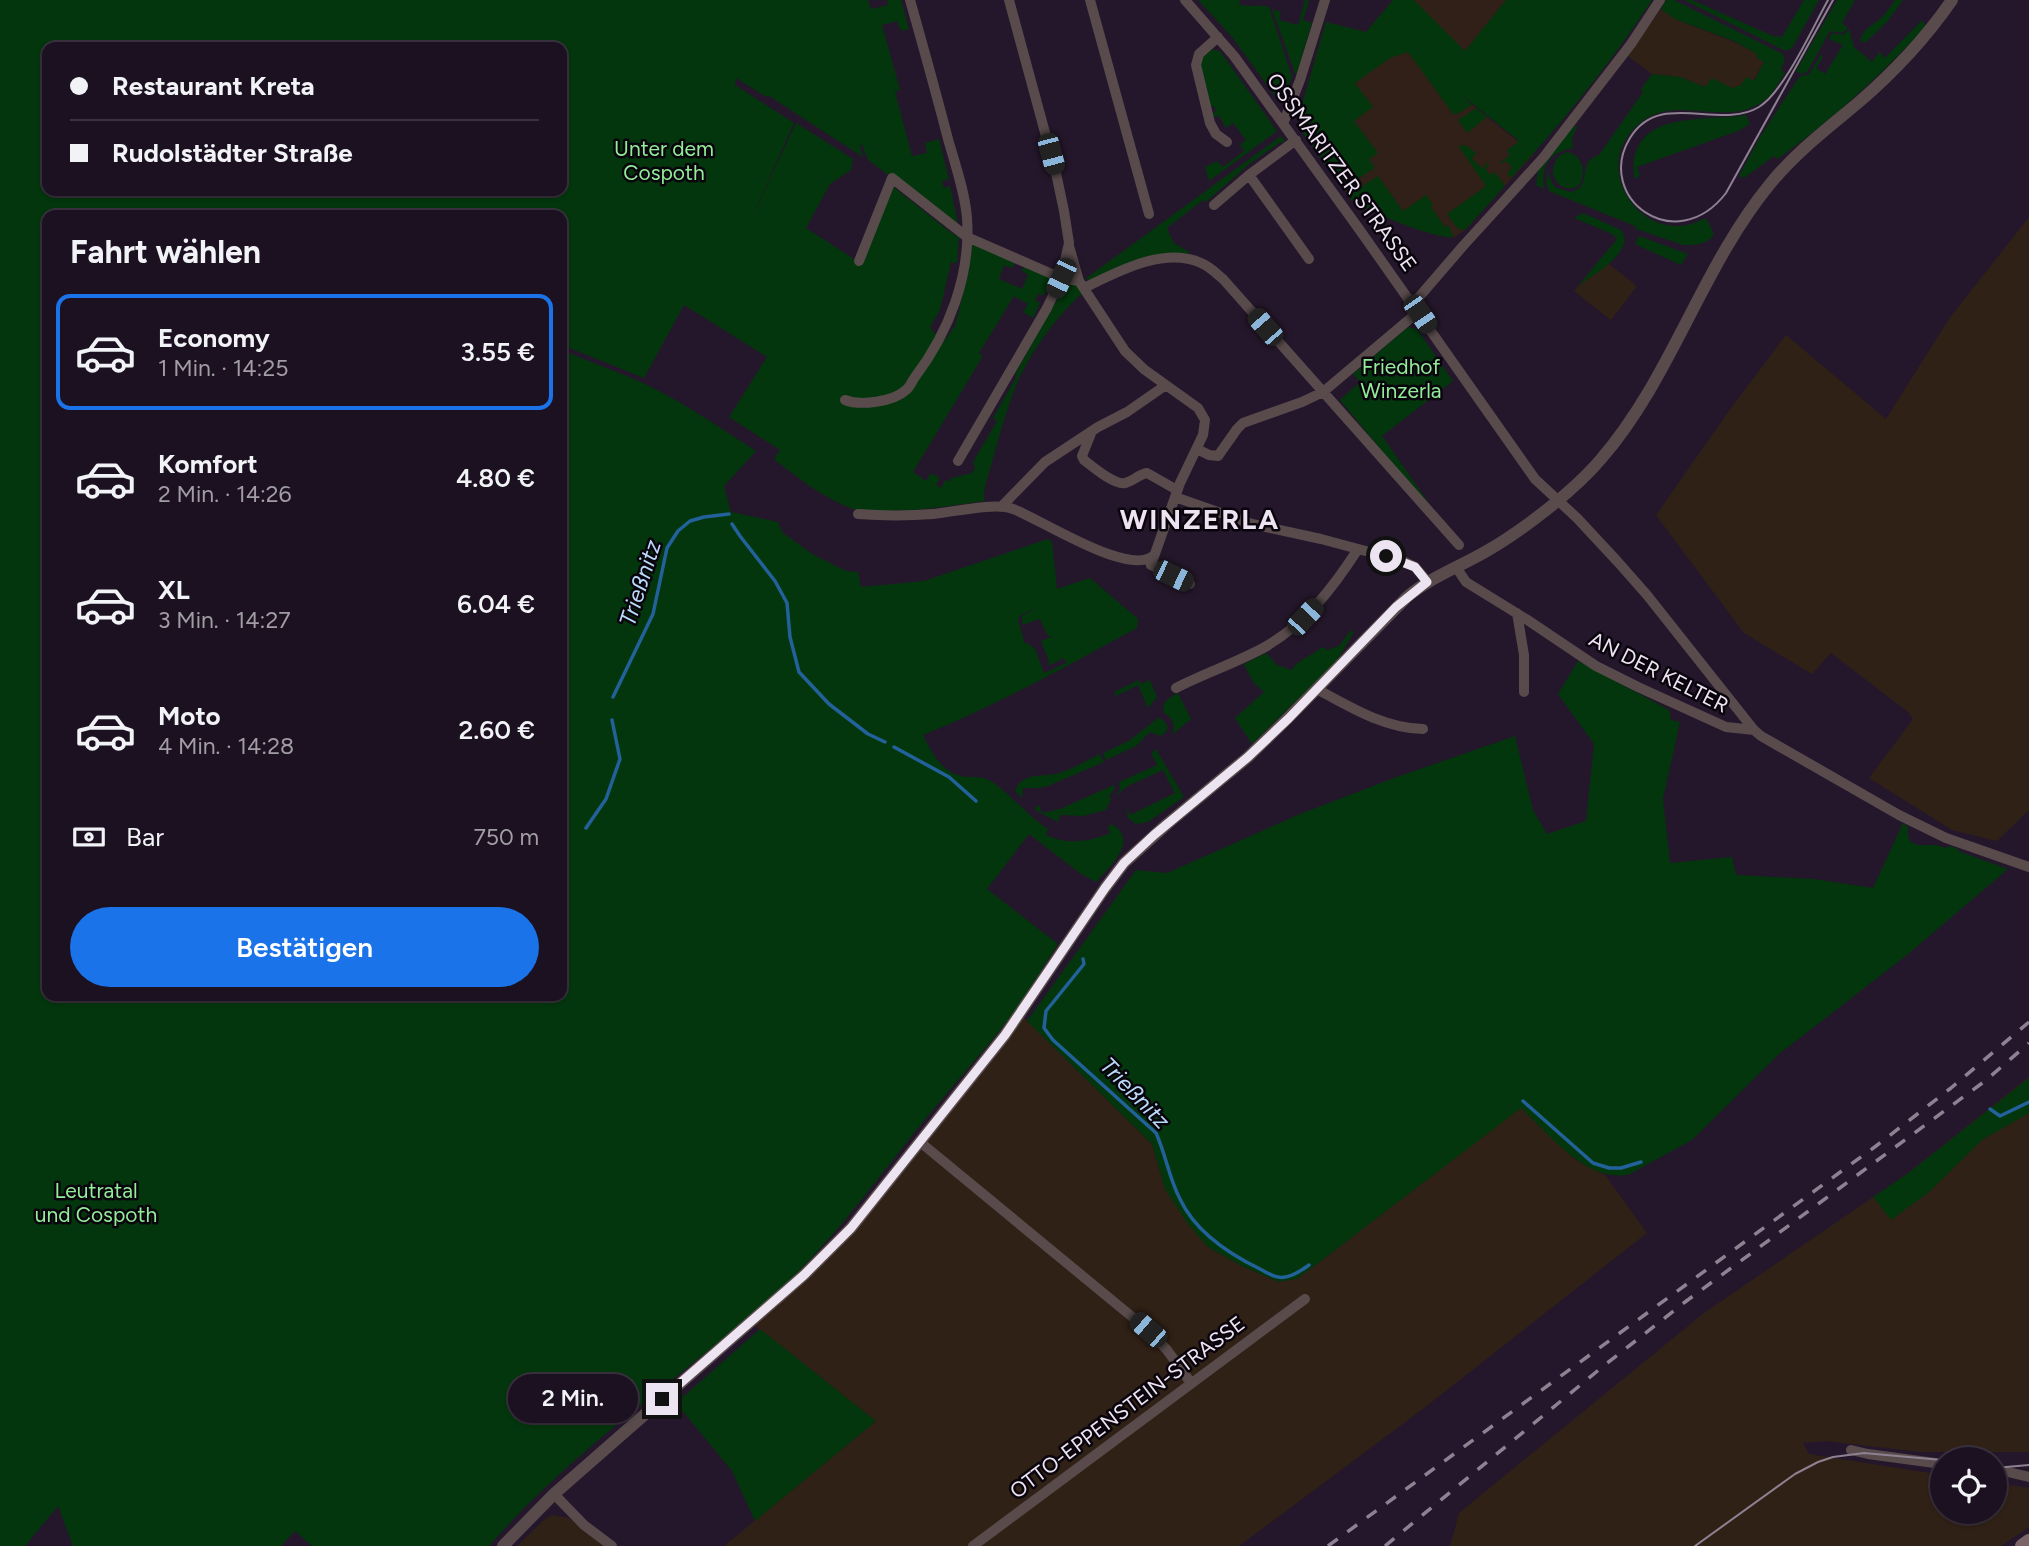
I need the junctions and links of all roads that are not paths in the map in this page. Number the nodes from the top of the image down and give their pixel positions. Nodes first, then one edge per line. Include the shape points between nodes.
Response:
1 (910, 0) edge
2 (1009, 0) edge
3 (1090, 0) edge
4 (1185, 0) edge
5 (1325, 0) edge
6 (1660, 0) edge
7 (1952, 0) edge
8 (1218, 37) junction
9 (1283, 124) junction
10 (1296, 140) junction
11 (1227, 142) dead end
12 (1249, 175) junction
13 (1214, 205) dead end
14 (1149, 214) dead end
15 (967, 237) junction
16 (1069, 243) junction
17 (1309, 259) dead end
18 (859, 261) dead end
19 (1061, 278) junction
20 (1081, 284) junction
21 (1415, 308) junction
22 (1166, 385) junction
23 (1323, 392) junction
24 (845, 400) dead end
25 (1092, 430) junction
26 (1197, 449) junction
27 (958, 461) dead end
28 (1176, 494) junction
29 (1557, 500) junction
30 (1002, 506) junction
31 (858, 514) dead end
32 (1460, 545) dead end
33 (1358, 550) junction
34 (1155, 554) junction
35 (1456, 566) junction
36 (1427, 582) junction
37 (1190, 584) dead end
38 (1517, 613) junction
39 (1176, 688) dead end
40 (1317, 689) junction
41 (1524, 692) dead end
42 (1423, 729) dead end
43 (1754, 730) junction
44 (2029, 867) edge
45 (920, 1142) junction
46 (1305, 1299) dead end
47 (1191, 1383) junction
48 (1851, 1450) dead end
49 (1930, 1462) edge
50 (2007, 1472) edge
51 (2029, 1477) edge
52 (554, 1494) junction
53 (2029, 1541) edge
54 (503, 1546) edge
55 (611, 1546) edge
56 (973, 1546) edge
57 (2022, 1546) edge

1 - 15 street via 967,215
2 - 16 street via 1056,173
3 - 14 street
4 - 8 street, OSSMARITZER STRASSE
5 - 9 street
6 - 21 street via 1544,158
7 - 29 street via 1912,53 1800,150 1756,201 1632,420 1600,461
8 - 9 street, OSSMARITZER STRASSE
8 - 11 street via 1199,54 1196,65 1210,123
9 - 10 street, OSSMARITZER STRASSE
10 - 12 street
10 - 21 street, OSSMARITZER STRASSE
12 - 13 street
12 - 17 street
15 - 18 street via 892,178
15 - 19 street
15 - 24 street via 948,324 905,391 862,404
16 - 19 street
16 - 20 street
19 - 20 street
19 - 27 street
20 - 22 street via 1125,351
20 - 23 street via 1152,261 1200,262 1223,279
21 - 23 street
21 - 29 street, OSSMARITZER STRASSE via 1535,479
22 - 25 street
22 - 26 street via 1203,413 1205,425
23 - 26 street via 1243,424 1218,457
23 - 32 street
25 - 28 street via 1084,460 1118,482 1147,473
25 - 30 street via 1042,465
26 - 28 street
28 - 33 street via 1259,526
28 - 34 street
29 - 35 street via 1507,538
29 - 43 street, OSSMARITZER STRASSE via 1647,595
30 - 31 street via 906,516
30 - 34 street via 1106,553 1144,561
33 - 36 street via 1415,567
33 - 39 street via 1329,591 1293,628 1255,652
34 - 37 street via 1151,565
35 - 36 street
35 - 38 street, AN DER KELTER via 1466,582
36 - 40 street via 1396,607
38 - 41 street
38 - 43 street, AN DER KELTER via 1596,666 1638,687 1726,727
40 - 42 street via 1386,723
40 - 45 street via 1248,757 1124,863 1005,1035
43 - 44 street via 1899,815 1946,838
45 - 47 street via 1148,1330
45 - 52 street via 851,1228 804,1275
46 - 47 street, OTTO-EPPENSTEIN-STRASSE
47 - 56 street, OTTO-EPPENSTEIN-STRASSE
48 - 49 street
50 - 51 street
52 - 54 street
52 - 55 street
53 - 57 main road

